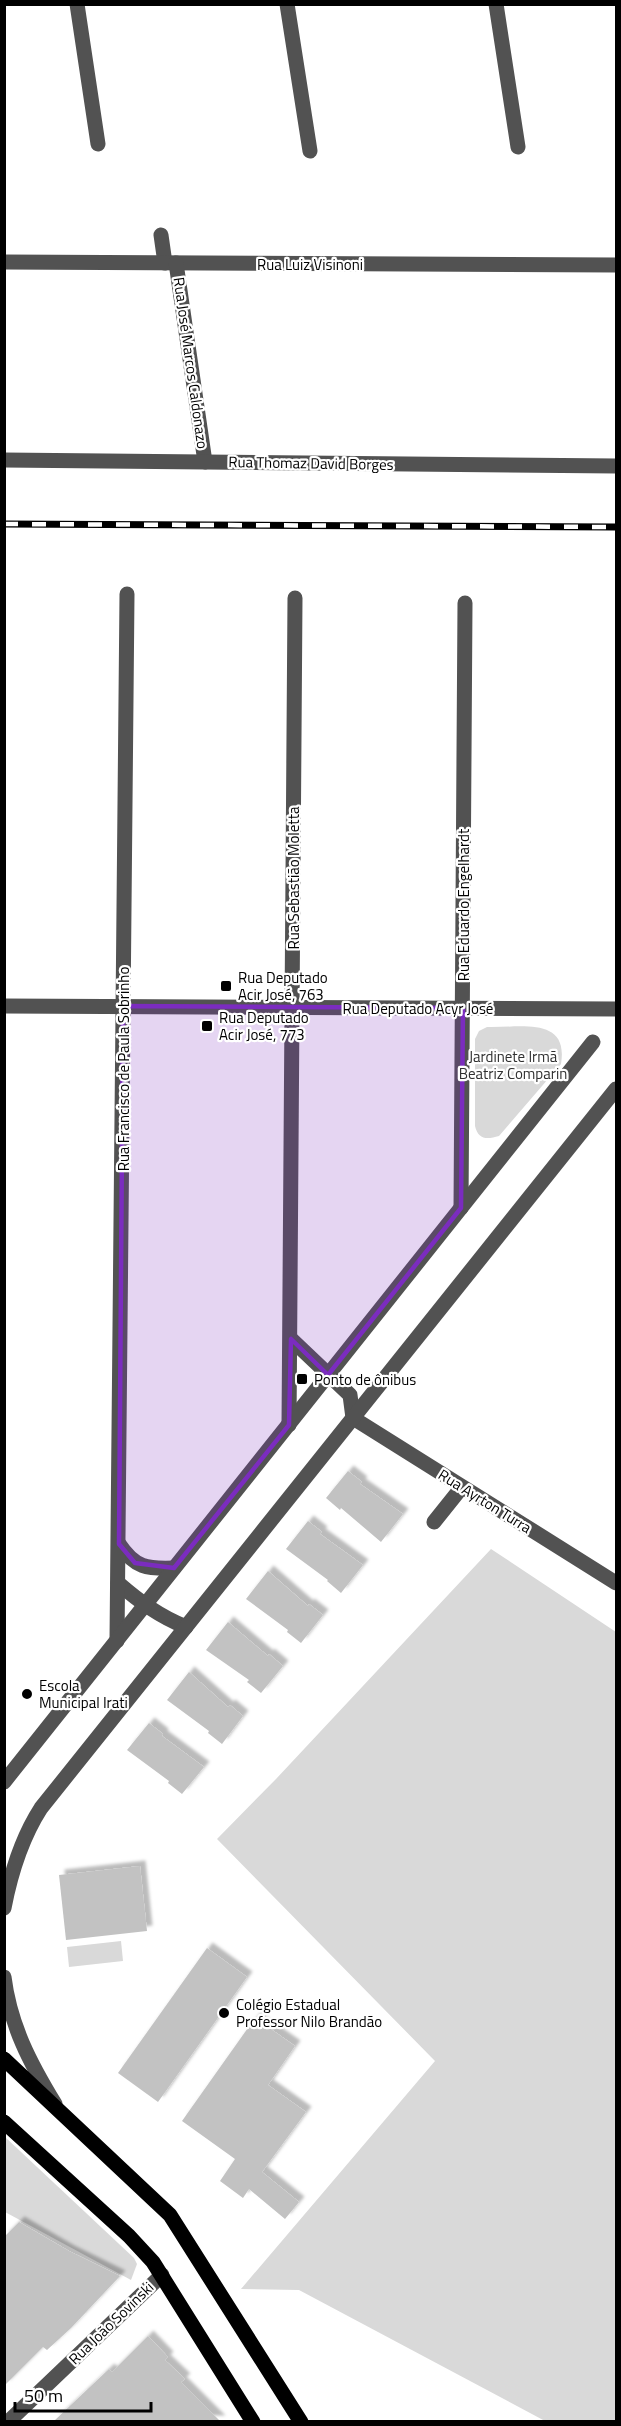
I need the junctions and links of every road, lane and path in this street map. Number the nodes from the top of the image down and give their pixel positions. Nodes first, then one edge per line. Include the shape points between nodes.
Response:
1 (77, 4) edge
2 (287, 4) edge
3 (496, 4) edge
4 (98, 144) dead end
5 (518, 147) dead end
6 (310, 151) dead end
7 (161, 235) dead end
8 (4, 262) edge
9 (171, 263) junction
10 (616, 265) edge
11 (4, 460) edge
12 (205, 462) junction
13 (616, 466) edge
14 (127, 594) dead end
15 (295, 598) dead end
16 (465, 603) dead end
17 (4, 1006) edge
18 (123, 1006) junction
19 (293, 1007) junction
20 (463, 1008) junction
21 (616, 1009) edge
22 (593, 1042) dead end
23 (616, 1089) edge
24 (461, 1208) junction
25 (291, 1339) junction
26 (328, 1375) junction
27 (353, 1418) junction
28 (289, 1425) junction
29 (462, 1487) junction
30 (434, 1521) dead end
31 (119, 1544) junction
32 (174, 1568) junction
33 (118, 1583) junction
34 (616, 1583) edge
35 (145, 1606) junction
36 (186, 1626) junction
37 (117, 1641) junction
38 (4, 1782) edge
39 (4, 1908) edge
40 (4, 1977) edge
41 (4, 2059) edge
42 (58, 2109) junction
43 (4, 2122) edge
44 (162, 2275) junction
45 (8, 2421) edge
46 (253, 2421) edge
47 (301, 2421) edge

1 - 4 street
2 - 6 street
3 - 5 street
7 - 9 street, Rua José Marcos Caldonazo
8 - 9 street, Rua Luiz Visinoni
9 - 10 street, Rua Luiz Visinoni
9 - 12 street, Rua José Marcos Caldonazo
11 - 12 street, Rua Thomaz David Borges
12 - 13 street, Rua Thomaz David Borges
14 - 18 street, Rua Francisco de Paula Sobrinho
15 - 19 street, Rua Sebastião Moletta
16 - 20 street, Rua Eduardo Engelhardt
17 - 18 street, Rua Deputado Acyr José
18 - 19 street, Rua Deputado Acyr José
18 - 31 street, Rua Francisco de Paula Sobrinho
19 - 20 street, Rua Deputado Acyr José
19 - 25 street, Rua Sebastião Moletta
20 - 21 street, Rua Deputado Acyr José
20 - 24 street, Rua Eduardo Engelhardt
22 - 24 street
23 - 27 street
24 - 26 street
25 - 26 street
25 - 28 street, Rua Sebastião Moletta
26 - 27 street via 350,1395
26 - 28 street
27 - 29 street, Rua Ayrton Turra
27 - 36 street
28 - 32 street
29 - 30 street
29 - 34 street, Rua Ayrton Turra
31 - 32 street via 135,1563
31 - 33 street, Rua Francisco de Paula Sobrinho
32 - 35 street
33 - 35 street
33 - 37 street, Rua Francisco de Paula Sobrinho
35 - 36 street
35 - 37 street
36 - 39 street via 41,1808 18,1852
37 - 38 street
40 - 42 street via 12,2020 24,2050
41 - 42 main road
42 - 47 main road via 170,2215
43 - 44 main road via 129,2236
44 - 45 street, Rua João Sovinski
44 - 46 main road

